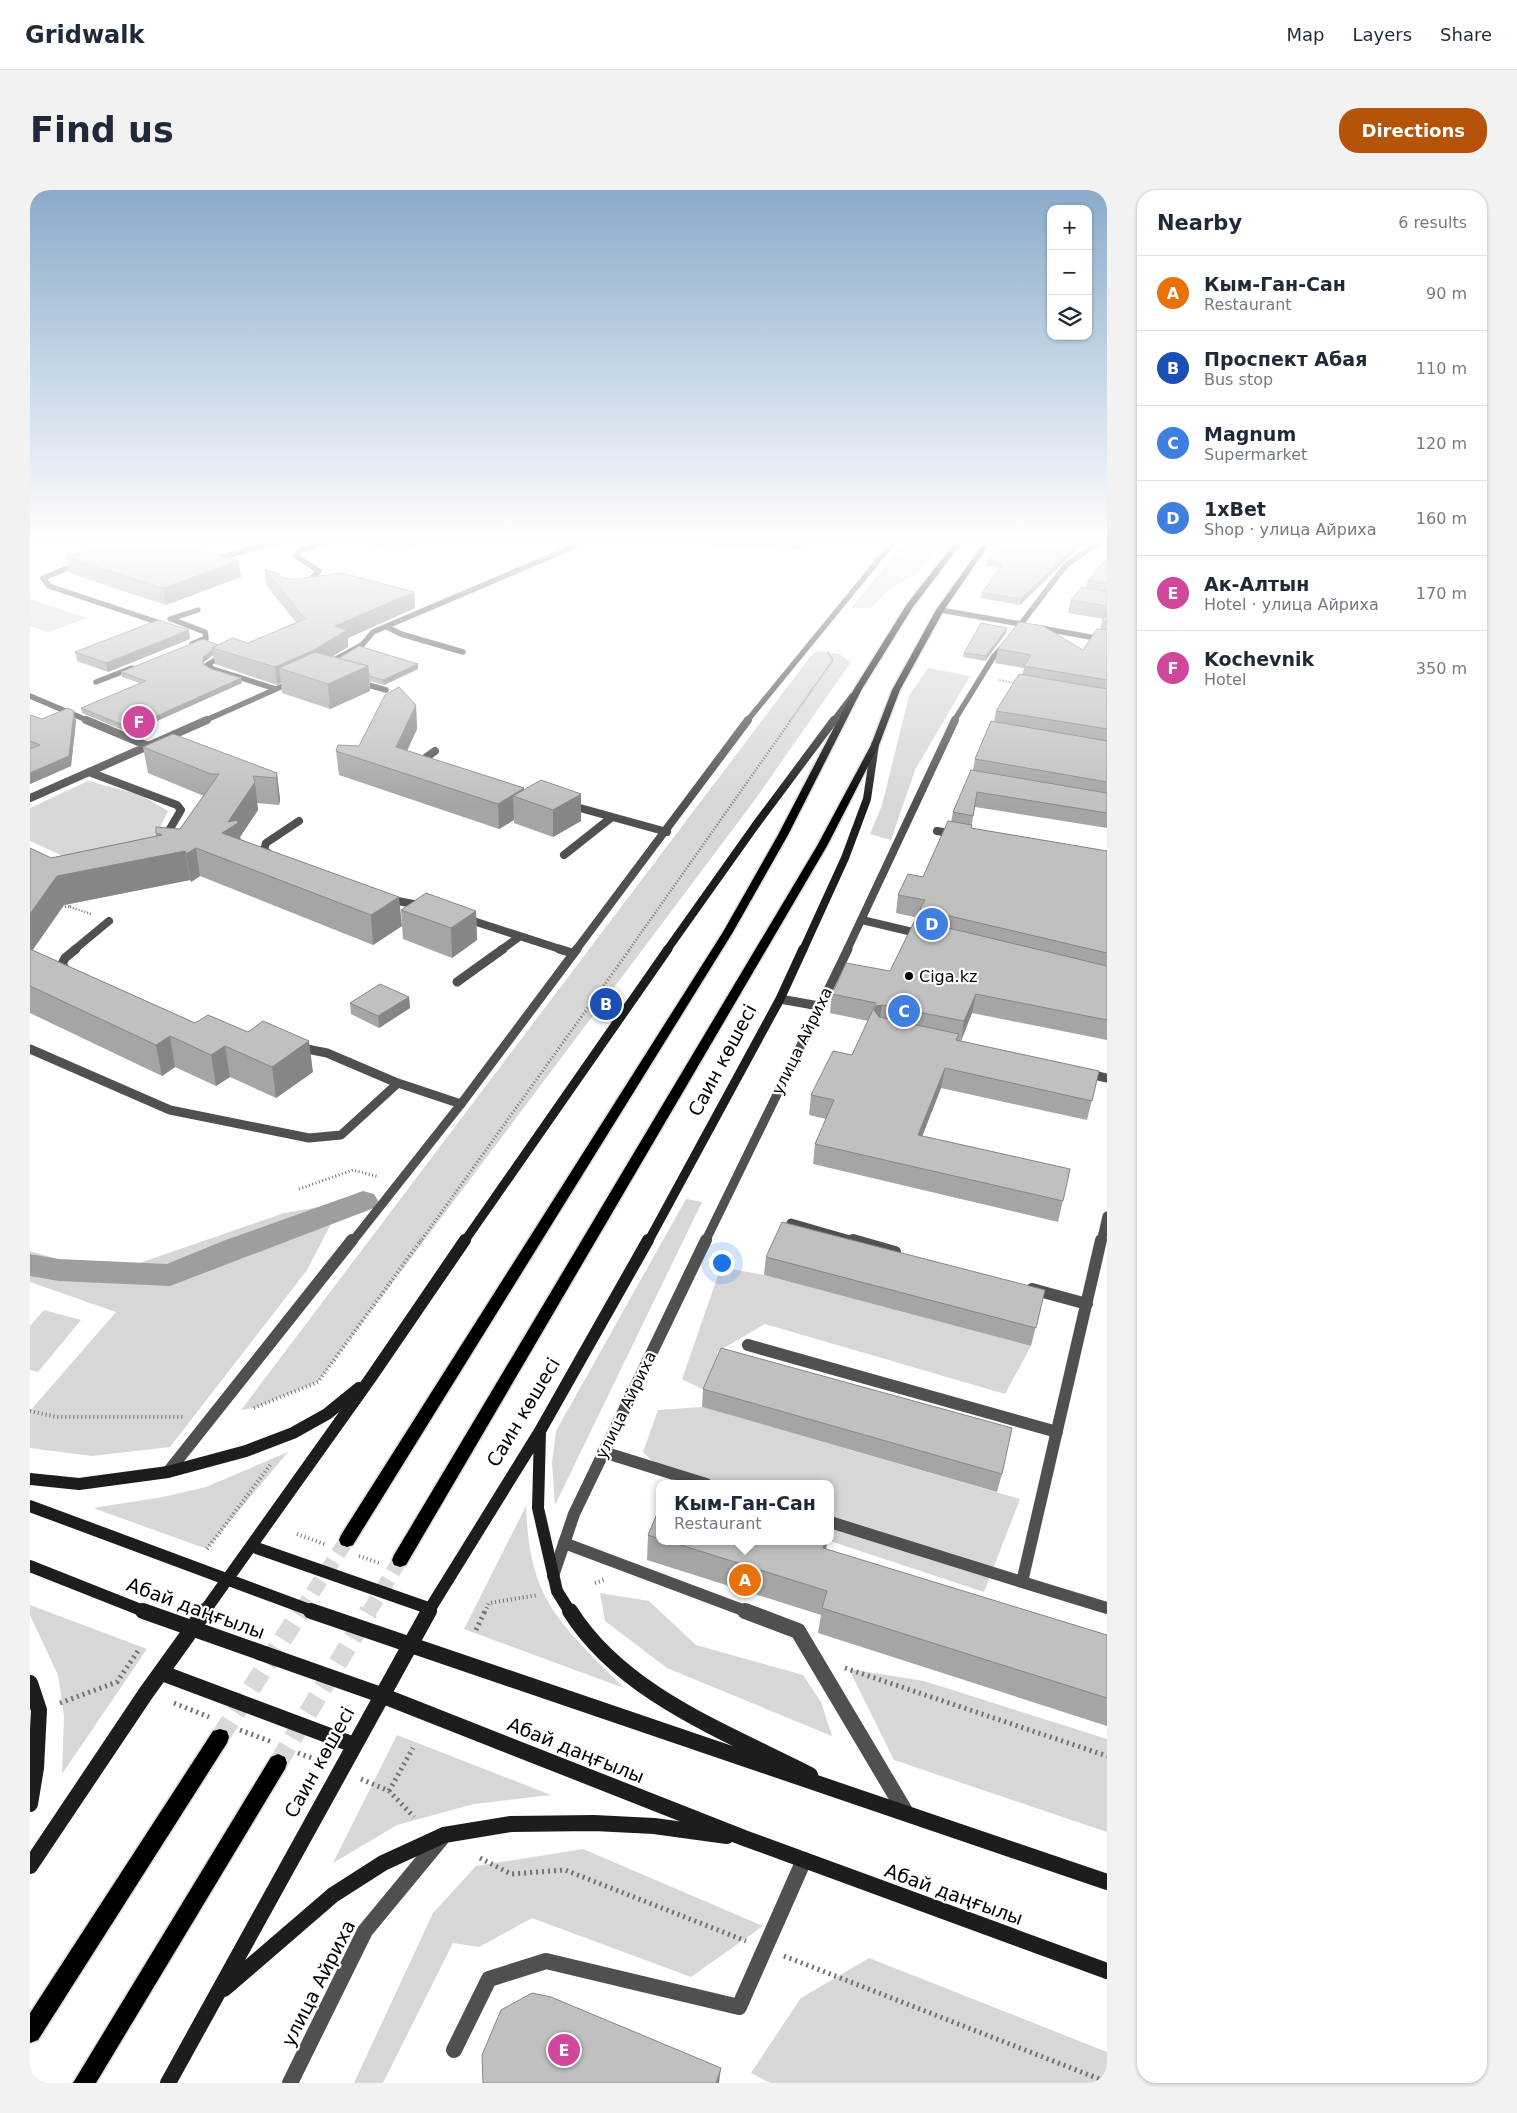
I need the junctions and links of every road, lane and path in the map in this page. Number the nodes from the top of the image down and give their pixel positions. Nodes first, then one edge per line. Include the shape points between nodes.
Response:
1 (196, 628) edge
2 (383, 628) edge
3 (390, 628) edge
4 (821, 628) edge
5 (896, 628) edge
6 (930, 628) edge
7 (1017, 628) edge
8 (1044, 628) edge
9 (1107, 640) edge
10 (188, 646) edge
11 (234, 650) edge
12 (827, 651) dead end
13 (463, 652) dead end
14 (142, 664) edge
15 (324, 666) edge
16 (300, 678) edge
17 (351, 680) edge
18 (96, 682) dead end
19 (276, 689) junction
20 (858, 689) junction
21 (386, 690) dead end
22 (30, 696) edge
23 (875, 745) junction
24 (148, 746) junction
25 (435, 751) dead end
26 (439, 768) edge
27 (89, 772) junction
28 (30, 798) edge
29 (564, 804) edge
30 (612, 818) junction
31 (299, 821) dead end
32 (937, 831) dead end
33 (667, 832) junction
34 (965, 836) edge
35 (164, 841) edge
36 (564, 855) dead end
37 (280, 859) edge
38 (374, 894) edge
39 (67, 899) edge
40 (54, 906) edge
41 (435, 908) edge
42 (453, 914) edge
43 (862, 920) junction
44 (109, 921) dead end
45 (931, 936) edge
46 (519, 937) junction
47 (572, 953) junction
48 (78, 978) edge
49 (457, 982) dead end
50 (780, 999) junction
51 (819, 1006) junction
52 (285, 1046) edge
53 (30, 1049) edge
54 (1078, 1072) edge
55 (1107, 1078) edge
56 (398, 1083) junction
57 (461, 1104) junction
58 (399, 1182) junction
59 (299, 1189) dead end
60 (1107, 1216) edge
61 (792, 1223) edge
62 (906, 1254) edge
63 (1020, 1286) edge
64 (1087, 1304) junction
65 (748, 1345) dead end
66 (370, 1379) junction
67 (254, 1408) dead end
68 (30, 1411) edge
69 (184, 1417) dead end
70 (540, 1431) junction
71 (1057, 1432) junction
72 (603, 1452) junction
73 (274, 1461) dead end
74 (168, 1472) junction
75 (30, 1479) edge
76 (693, 1480) edge
77 (30, 1506) edge
78 (834, 1523) edge
79 (347, 1540) tunnel mouth
80 (564, 1542) junction
81 (251, 1546) junction
82 (208, 1549) dead end
83 (400, 1560) tunnel mouth
84 (30, 1566) edge
85 (553, 1576) junction
86 (227, 1580) junction
87 (1022, 1582) junction
88 (540, 1594) dead end
89 (1107, 1608) edge
90 (431, 1609) junction
91 (193, 1629) junction
92 (476, 1630) dead end
93 (410, 1646) junction
94 (140, 1648) dead end
95 (815, 1658) junction
96 (162, 1673) junction
97 (30, 1683) edge
98 (382, 1695) junction
99 (57, 1704) dead end
100 (220, 1737) tunnel mouth
101 (354, 1745) junction
102 (413, 1748) dead end
103 (1107, 1756) edge
104 (278, 1764) tunnel mouth
105 (389, 1792) dead end
106 (844, 1793) junction
107 (30, 1804) edge
108 (905, 1812) junction
109 (444, 1835) junction
110 (744, 1838) junction
111 (480, 1858) dead end
112 (804, 1860) junction
113 (30, 1866) edge
114 (1107, 1882) edge
115 (765, 1948) junction
116 (1107, 1970) edge
117 (219, 1992) junction
118 (30, 2032) edge
119 (454, 2050) dead end
120 (1107, 2082) edge
121 (84, 2083) edge
122 (168, 2083) edge
123 (290, 2083) edge

1 - 10 street via 206,632 206,638
2 - 15 street via 373,632 362,645
3 - 13 street
4 - 33 street via 770,690
5 - 20 main road
6 - 23 main road, Саин көшесі via 896,690
7 - 43 street, улица Айриха via 994,656 955,719
8 - 9 street
11 - 19 street via 207,665
12 - 67 path via 833,660 579,1022 318,1382
14 - 18 street
16 - 19 street
17 - 21 street
19 - 24 street
20 - 66 main road via 750,833
20 - 79 main road via 783,835 728,932
22 - 24 street
23 - 50 main road, Саин көшесі via 864,807 845,858
23 - 83 main road, Саин көшесі via 822,846
24 - 27 street
25 - 26 street via 424,759 429,766
27 - 28 street
27 - 35 street via 177,805 181,810 179,817
29 - 30 street
30 - 33 street
30 - 36 street
31 - 37 street via 266,843 264,850
32 - 34 street
33 - 47 street
38 - 41 street via 392,901
39 - 40 path via 70,907
42 - 46 street
43 - 45 street
43 - 51 street, улица Айриха
44 - 48 street via 65,958 64,969
46 - 47 street
46 - 49 street
47 - 57 street
50 - 51 street
50 - 70 main road, Саин көшесі via 695,1158
51 - 72 street, улица Айриха
52 - 56 street via 312,1048
53 - 56 street via 170,1110 309,1138 341,1135
54 - 55 street
56 - 57 street
57 - 58 street
58 - 59 path via 353,1170
58 - 74 street
60 - 64 street
61 - 62 street
63 - 64 street
64 - 71 street
65 - 71 street
66 - 74 main road via 327,1414 293,1432 246,1451
66 - 81 main road
68 - 69 path via 57,1417
70 - 85 main road via 538,1508
70 - 90 main road, Саин көшесі
71 - 87 street
72 - 76 street
72 - 80 street, улица Айриха
73 - 82 path
74 - 75 main road via 79,1484
77 - 86 main road
78 - 87 street
80 - 85 street, улица Айриха
80 - 95 street via 798,1631
81 - 86 main road
81 - 90 main road
84 - 91 main road, Абай даңғылы
85 - 106 main road via 556,1591 579,1626 621,1670 685,1712
86 - 91 main road
86 - 93 main road
87 - 89 street
88 - 92 path via 490,1603
90 - 93 main road, Саин көшесі
91 - 96 main road
91 - 98 main road, Абай даңғылы
93 - 98 main road, Саин көшесі
93 - 106 main road
94 - 99 path via 116,1682
95 - 103 path
95 - 108 street
96 - 101 main road
96 - 113 main road
97 - 107 main road via 39,1710 36,1768
98 - 101 main road, Саин көшесі
98 - 110 main road, Абай даңғылы
100 - 118 main road
101 - 117 main road, Саин көшесі
102 - 105 path
104 - 121 main road, Саин көшесі
106 - 108 main road
108 - 114 main road
109 - 110 main road via 511,1824 594,1823 654,1826
109 - 117 main road via 383,1863 332,1895
109 - 123 street, улица Айриха via 365,1931
110 - 112 main road, Абай даңғылы
111 - 115 path via 511,1874 565,1870
112 - 115 street
112 - 116 main road, Абай даңғылы
115 - 119 street via 740,2007 546,1961 489,1979
115 - 120 path
117 - 122 main road, Саин көшесі

